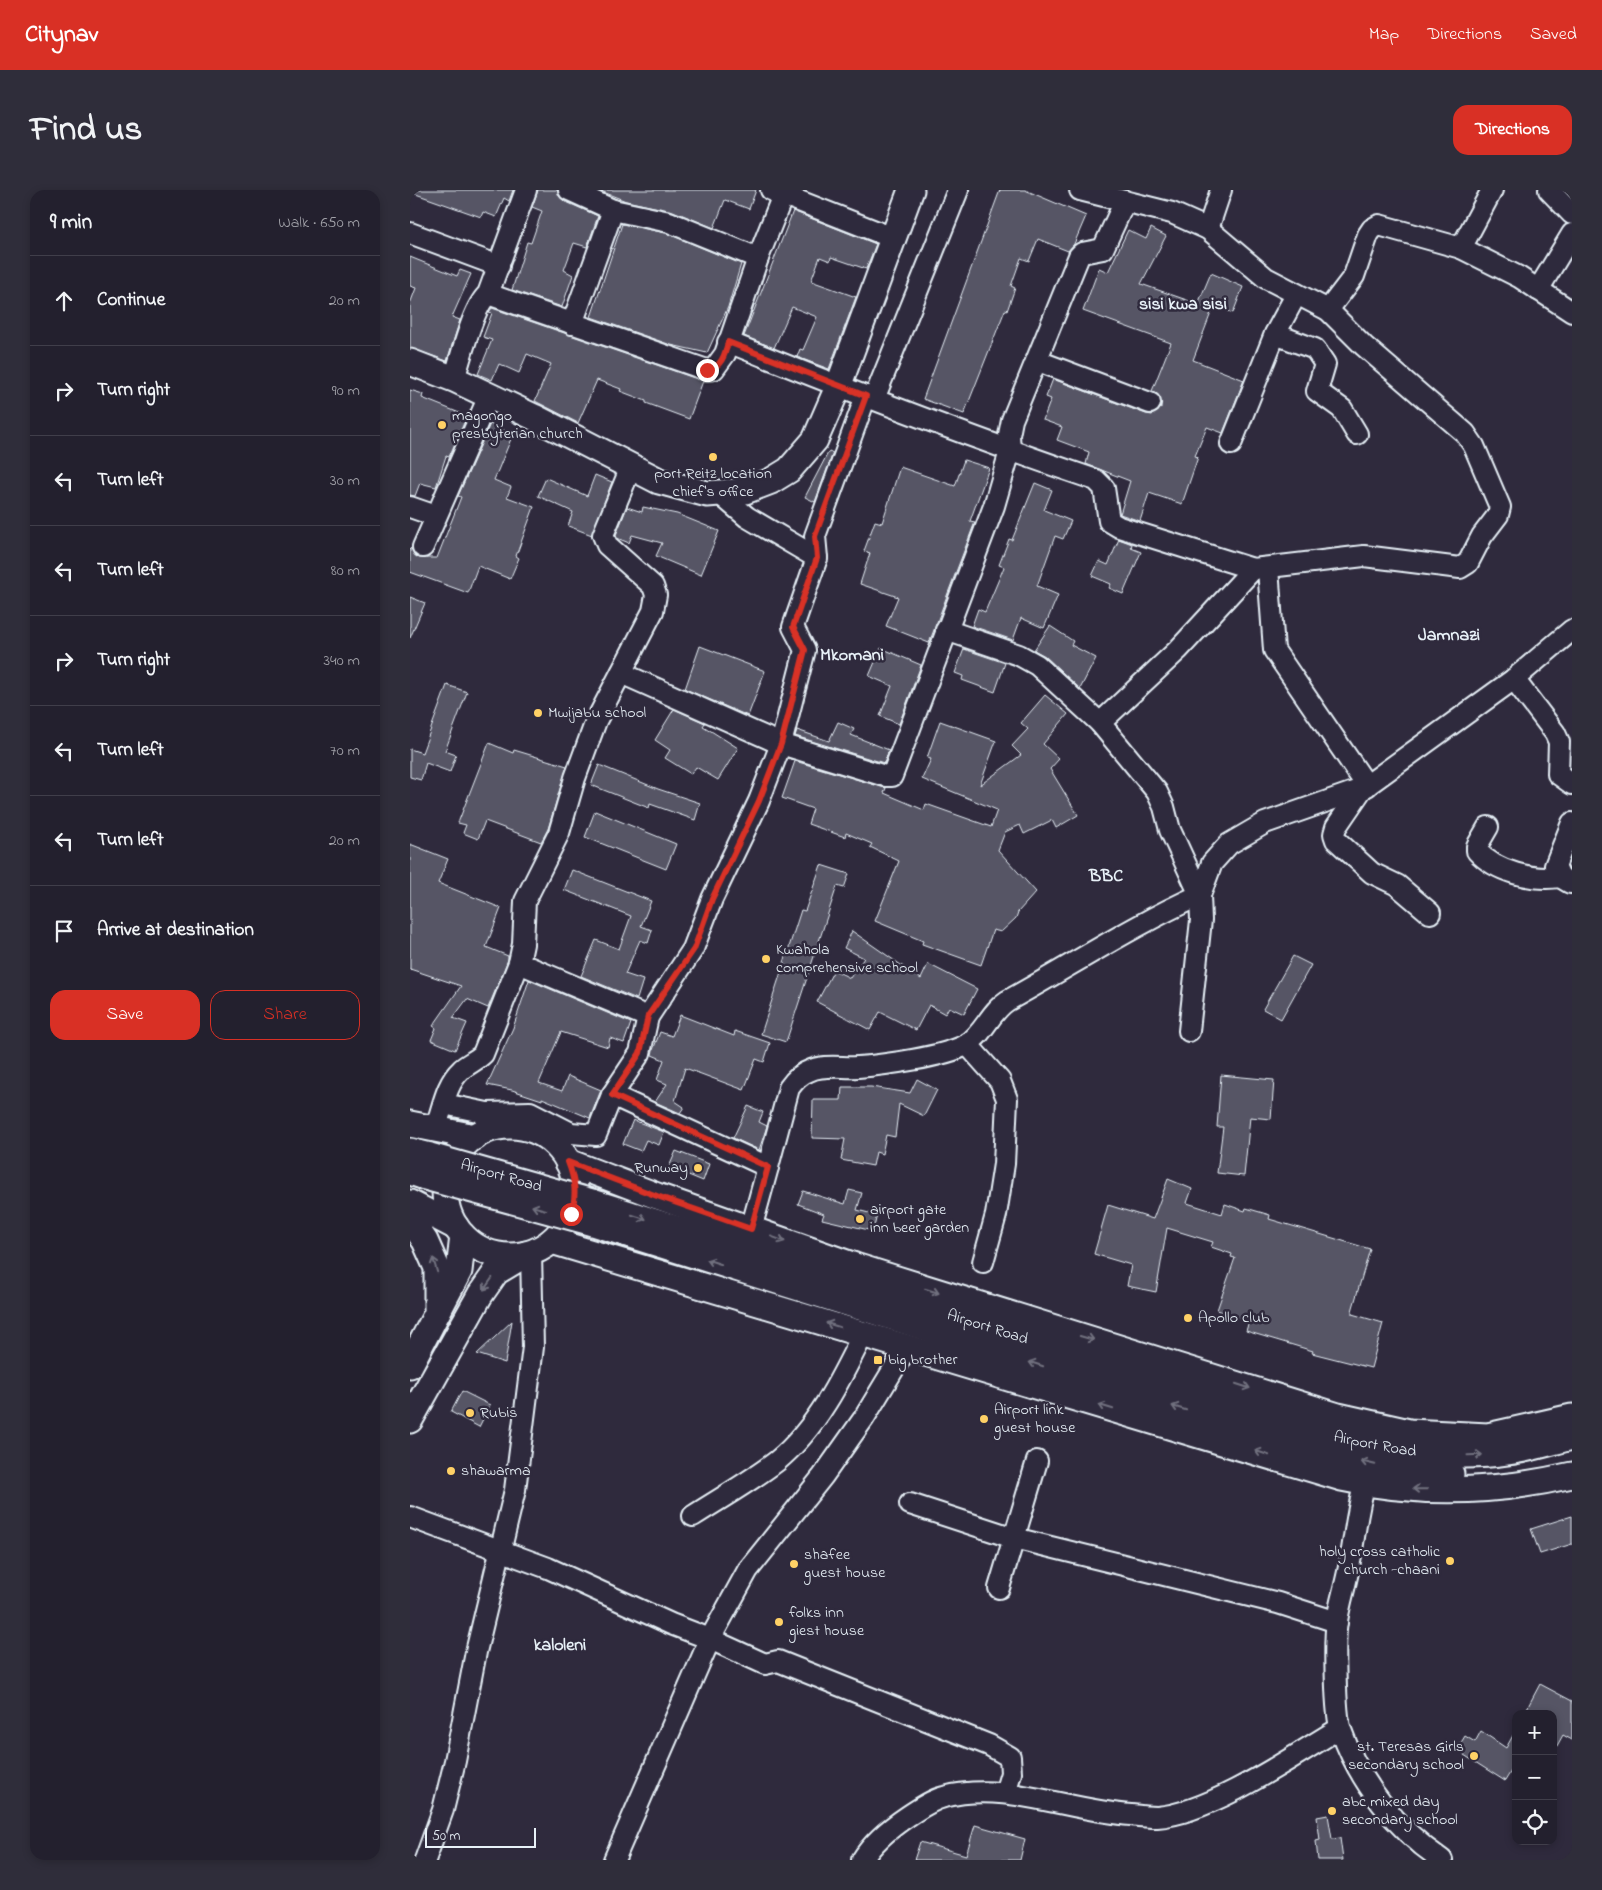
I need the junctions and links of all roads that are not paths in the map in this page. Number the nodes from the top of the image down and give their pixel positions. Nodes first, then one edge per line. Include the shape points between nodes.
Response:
1 (526, 190) edge
2 (568, 190) edge
3 (911, 190) edge
4 (958, 190) edge
5 (1080, 190) edge
6 (1221, 190) edge
7 (1492, 190) edge
8 (1549, 190) edge
9 (779, 192) edge
10 (1125, 201) junction
11 (613, 210) junction
12 (1572, 214) edge
13 (1208, 229) junction
14 (410, 232) edge
15 (1572, 234) edge
16 (893, 238) junction
17 (1461, 248) junction
18 (758, 258) junction
19 (498, 266) junction
20 (1538, 290) junction
21 (488, 294) junction
22 (1296, 295) junction
23 (1328, 310) junction
24 (1572, 312) edge
25 (572, 324) junction
26 (1275, 334) junction
27 (728, 342) junction
28 (1038, 361) junction
29 (410, 362) edge
30 (454, 379) junction
31 (838, 387) junction
32 (489, 396) junction
33 (870, 397) junction
34 (1150, 403) dead end
35 (1357, 434) dead end
36 (1232, 444) dead end
37 (1010, 451) junction
38 (631, 467) junction
39 (720, 494) junction
40 (410, 507) edge
41 (436, 516) junction
42 (423, 547) dead end
43 (817, 558) junction
44 (1260, 568) junction
45 (946, 630) junction
46 (1572, 630) edge
47 (621, 673) junction
48 (1514, 680) junction
49 (1100, 724) junction
50 (781, 744) junction
51 (1572, 784) edge
52 (1365, 788) junction
53 (1572, 823) edge
54 (1488, 826) dead end
55 (1566, 880) edge
56 (1200, 895) junction
57 (1430, 913) dead end
58 (518, 963) junction
59 (648, 1016) junction
60 (1190, 1031) dead end
61 (967, 1044) junction
62 (612, 1095) junction
63 (444, 1104) junction
64 (410, 1124) edge
65 (436, 1130) junction
66 (475, 1137) junction
67 (410, 1151) edge
68 (568, 1162) junction
69 (768, 1167) junction
70 (410, 1172) edge
71 (410, 1203) edge
72 (410, 1219) edge
73 (751, 1229) junction
74 (460, 1231) junction
75 (536, 1249) junction
76 (984, 1262) dead end
77 (437, 1313) junction
78 (863, 1334) junction
79 (907, 1348) junction
80 (410, 1366) edge
81 (1120, 1380) junction
82 (1572, 1417) edge
83 (410, 1420) edge
84 (1572, 1437) edge
85 (1572, 1458) edge
86 (1037, 1461) dead end
87 (1572, 1475) edge
88 (1365, 1483) junction
89 (910, 1504) dead end
90 (410, 1516) edge
91 (693, 1516) dead end
92 (1014, 1538) junction
93 (502, 1550) junction
94 (998, 1588) dead end
95 (1336, 1622) junction
96 (710, 1640) junction
97 (1340, 1728) junction
98 (1005, 1793) junction
99 (425, 1860) edge
100 (614, 1860) edge
101 (862, 1860) edge
102 (1442, 1860) edge

1 - 19 street
2 - 11 street
3 - 16 main road
4 - 33 street
5 - 10 street
6 - 13 street
7 - 17 street
8 - 12 street
9 - 16 street
9 - 18 street
10 - 13 street via 1172,213
10 - 28 street via 1103,249 1079,256
11 - 18 street via 669,222
11 - 25 street
13 - 22 street via 1246,263
14 - 19 street
15 - 20 street
16 - 31 main road
17 - 20 street
17 - 23 street via 1379,225 1368,235 1354,276
18 - 27 street
19 - 21 street
20 - 24 street
21 - 25 street
21 - 30 street via 479,304
22 - 23 street
22 - 26 street
23 - 44 street via 1364,346 1465,433 1474,446 1500,507 1498,515 1482,536 1468,564 1460,568 1364,556
25 - 27 street via 707,370 714,369 721,362
26 - 35 street via 1315,349 1326,364 1317,391 1342,409
26 - 36 street
27 - 31 street
28 - 34 street
28 - 37 street via 1012,420
29 - 30 main road
30 - 32 main road
31 - 33 street
31 - 39 main road via 812,444 789,470 745,491
32 - 38 main road
32 - 41 street
33 - 37 street
33 - 43 street via 815,536
37 - 44 street via 1096,480 1104,488 1109,521 1119,527
37 - 45 street via 994,506
38 - 39 main road via 679,488
38 - 47 street via 603,535 606,545 653,586 656,595 653,611
39 - 43 street via 747,517
40 - 41 street
41 - 42 street
43 - 50 street via 793,627 805,650
44 - 49 street
44 - 52 street via 1274,650
45 - 49 street via 1019,655 1037,665
45 - 50 street via 892,776
46 - 48 street
47 - 50 street
47 - 58 street via 596,721 559,833 525,901
48 - 51 street via 1555,733 1560,748 1558,774
48 - 52 street
49 - 56 street via 1157,792 1170,830
50 - 59 street via 759,801 712,899 694,949
52 - 56 street via 1265,823 1229,844 1212,863
52 - 57 street via 1336,827 1336,840 1372,873 1397,885
53 - 55 street via 1556,866
54 - 55 street via 1477,846 1477,851 1487,860 1514,873
56 - 60 street via 1201,920
56 - 61 street via 1007,1000
58 - 59 street
58 - 63 street via 483,1054 474,1064 462,1069 451,1083
59 - 62 street via 640,1053
61 - 69 street via 954,1050 890,1063 809,1070 789,1088
61 - 76 street via 1000,1081 1007,1099 1003,1172
62 - 63 street via 596,1135 571,1133 530,1112 487,1113
62 - 69 street
63 - 65 street
64 - 65 main road
65 - 66 main road
66 - 68 main road via 507,1126 530,1130 550,1140
66 - 74 main road via 458,1152 446,1183 447,1206
67 -> 81 main road, Airport Road, bridge via 592,1202
68 - 73 main road
68 - 75 main road via 575,1182 574,1204 566,1224
69 - 73 street
81 -> 70 main road, Airport Road, bridge
71 - 74 main road
77 -> 72 main road via 438,1268
73 -> 82 main road via 855,1266 1371,1424 1409,1432 1488,1436
74 - 75 main road via 486,1251 499,1255
74 - 77 main road via 460,1270
78 -> 75 main road
75 -> 83 main road via 496,1272
75 - 93 street via 532,1356 515,1490
77 - 80 main road
78 - 79 main road
78 - 91 street via 840,1380 815,1419 777,1460
88 -> 79 main road
79 - 96 street via 823,1476 748,1570
81 -> 84 main road, Airport Road via 1330,1436 1418,1453 1470,1455 1502,1452
85 -> 81 main road, Airport Road via 1516,1472 1417,1472 1328,1454
86 - 92 street
87 -> 88 main road via 1534,1484 1481,1489 1414,1490
88 - 95 street
89 - 92 street
90 - 93 street
92 - 94 street
92 - 95 street via 1278,1603
93 - 96 street
93 - 99 street via 476,1652 453,1769
95 - 97 street
96 - 98 street via 765,1664 778,1661 989,1745 1010,1757 1011,1773
96 - 100 street
97 - 98 street via 1224,1795 1194,1808 1157,1817 1100,1812
97 - 102 street via 1368,1784 1398,1824
98 - 101 street via 979,1791 942,1797 898,1823 870,1847

